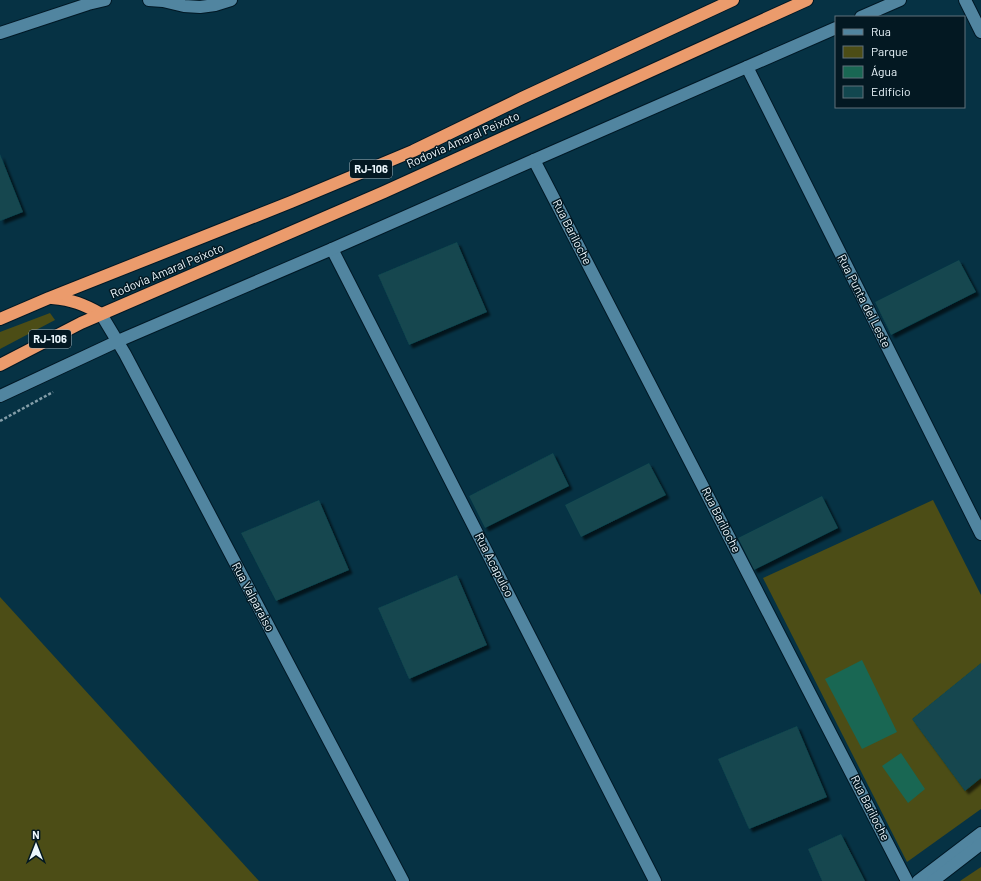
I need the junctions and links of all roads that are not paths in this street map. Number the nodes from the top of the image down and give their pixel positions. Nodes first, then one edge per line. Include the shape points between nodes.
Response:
1 (105, 0) edge
2 (149, 0) edge
3 (231, 0) edge
4 (733, 0) edge
5 (807, 0) edge
6 (900, 0) edge
7 (965, 0) edge
8 (863, 16) edge
9 (835, 28) edge
10 (981, 32) edge
11 (0, 33) edge
12 (747, 67) junction
13 (534, 160) junction
14 (332, 249) junction
15 (49, 298) junction
16 (101, 314) junction
17 (0, 319) edge
18 (118, 341) junction
19 (0, 365) edge
20 (0, 396) edge
21 (981, 534) edge
22 (981, 833) edge
23 (981, 844) edge
24 (403, 881) edge
25 (655, 881) edge
26 (907, 881) edge
27 (918, 881) edge
28 (932, 881) edge

1 - 11 street
2 - 3 street via 200,7
4 - 15 highway, Rodovia Amaral Peixoto / RJ-106 via 413,151
5 - 16 highway, Rodovia Amaral Peixoto / RJ-106 via 384,192
6 - 8 street
7 - 10 street
9 - 12 street
12 - 13 street
12 - 21 street, Rua Punta del Leste
13 - 14 street
13 - 26 street, Rua Bariloche
14 - 18 street
14 - 25 street, Rua Acapulco
15 - 16 highway via 77,302
15 - 17 highway, Rodovia Amaral Peixoto / RJ-106
16 - 18 street, Rua Valparaiso
16 - 19 highway, Rodovia Amaral Peixoto / RJ-106
18 - 20 street
18 - 24 street, Rua Valparaiso
22 - 27 street
23 - 28 street

